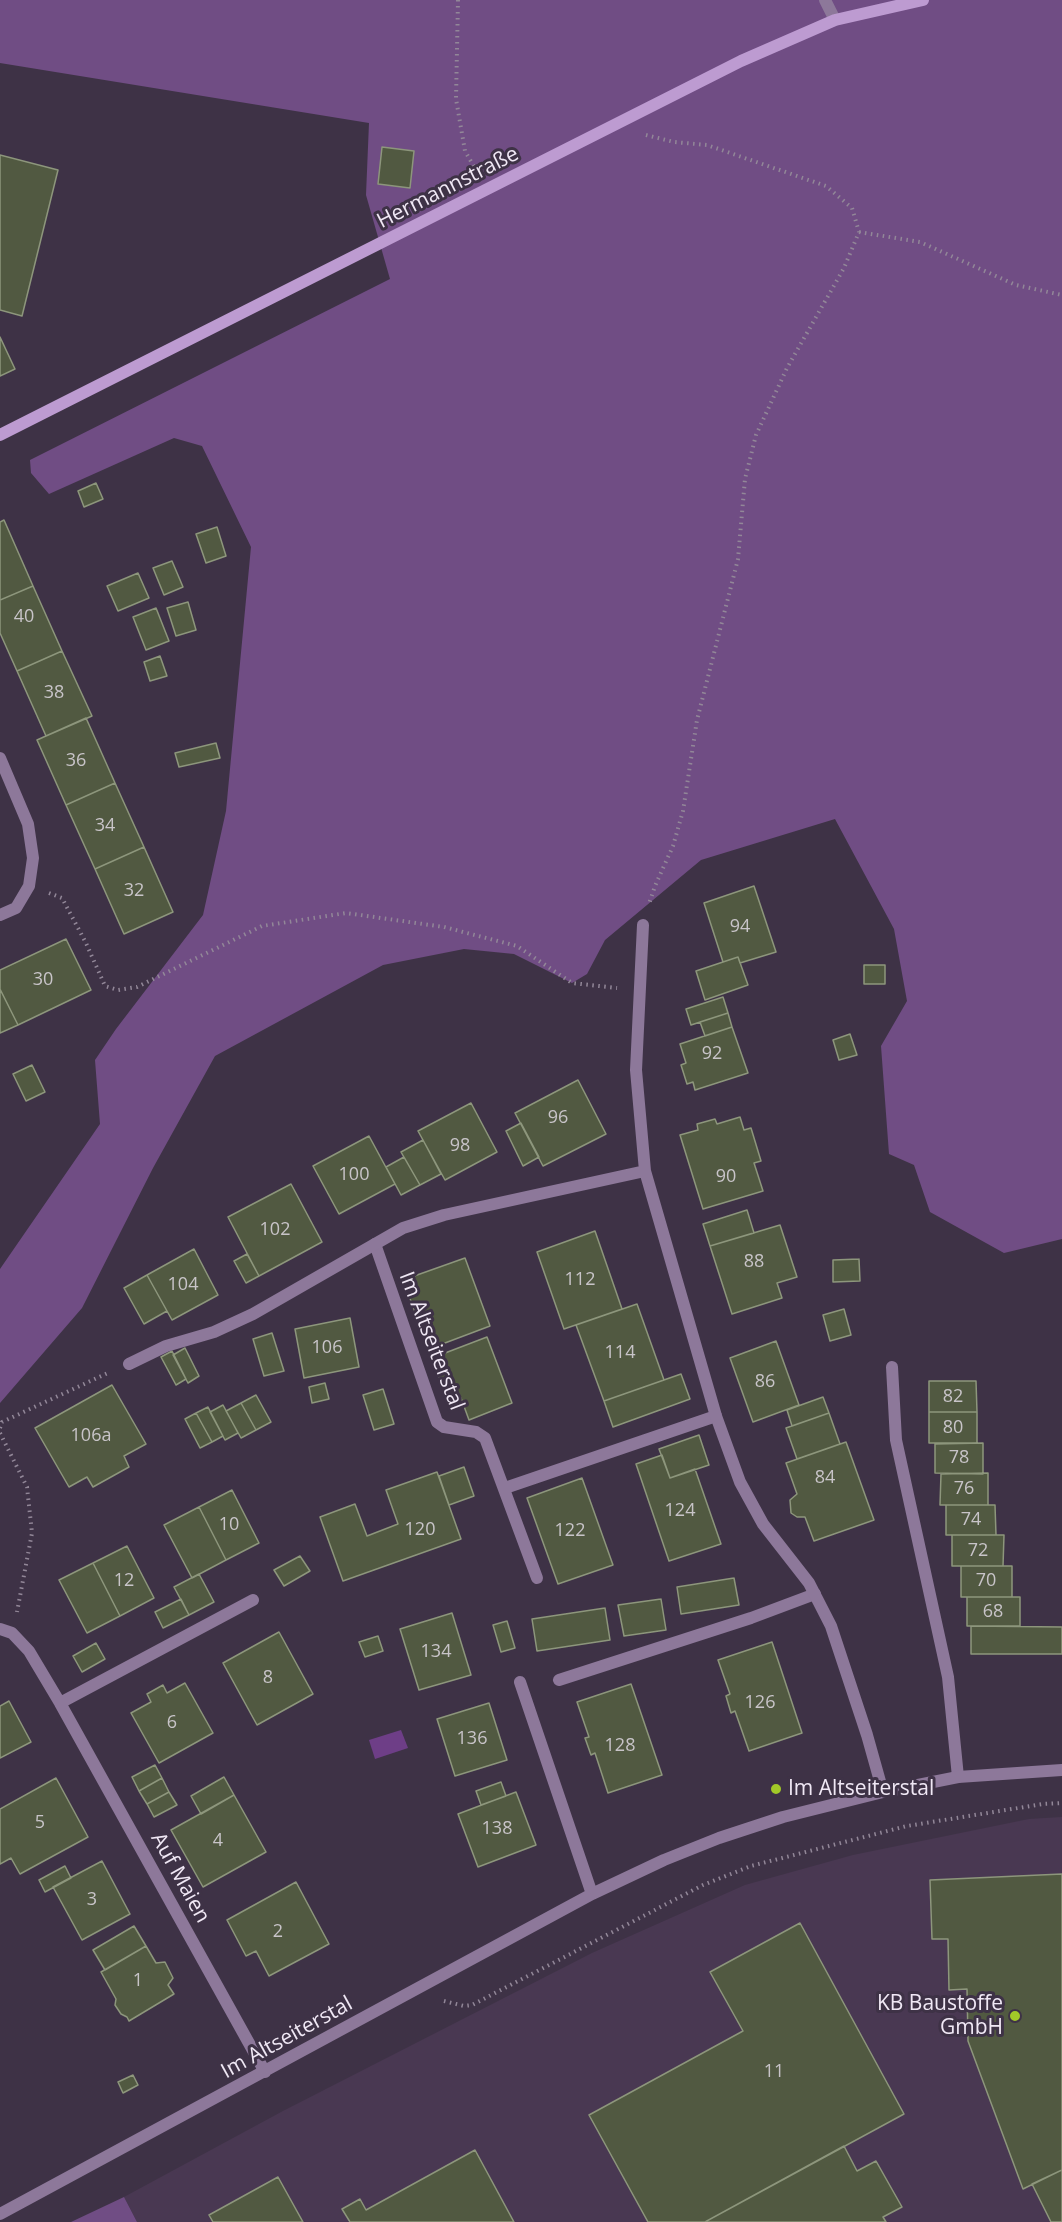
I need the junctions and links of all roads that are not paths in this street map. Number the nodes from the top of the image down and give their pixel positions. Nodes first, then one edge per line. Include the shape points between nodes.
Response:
1 (825, 0) edge
2 (923, 0) edge
3 (835, 20) junction
4 (0, 435) edge
5 (0, 758) edge
6 (0, 915) edge
7 (643, 925) road end
8 (645, 1171) junction
9 (375, 1244) junction
10 (129, 1364) road end
11 (892, 1367) dead end
12 (716, 1416) junction
13 (505, 1488) junction
14 (537, 1578) dead end
15 (815, 1594) junction
16 (253, 1600) dead end
17 (6, 1631) edge
18 (559, 1680) dead end
19 (520, 1682) dead end
20 (60, 1703) junction
21 (1062, 1770) edge
22 (958, 1777) junction
23 (883, 1792) junction
24 (592, 1894) junction
25 (265, 2072) junction
26 (0, 2214) edge

1 - 3 street
2 - 3 street, Hermannstraße
3 - 4 street, Hermannstraße via 741,62
5 - 6 street via 28,824 33,858 29,886 16,908
7 - 8 street via 636,1070
8 - 9 street via 444,1215 403,1228
8 - 12 street
9 - 10 street via 254,1314
9 - 13 street, Im Altseiterstal via 437,1422 485,1438
11 - 22 street via 896,1440 948,1677
12 - 13 street
12 - 15 street via 740,1482 763,1524
13 - 14 street, Im Altseiterstal
15 - 18 street
15 - 23 street via 831,1626
16 - 20 street
17 - 20 street, Auf Maien via 29,1651
19 - 24 street
20 - 25 street, Auf Maien
21 - 22 street, Im Altseiterstal
22 - 23 street, Im Altseiterstal
23 - 24 street, Im Altseiterstal via 719,1838
24 - 25 street, Im Altseiterstal
25 - 26 street, Im Altseiterstal

